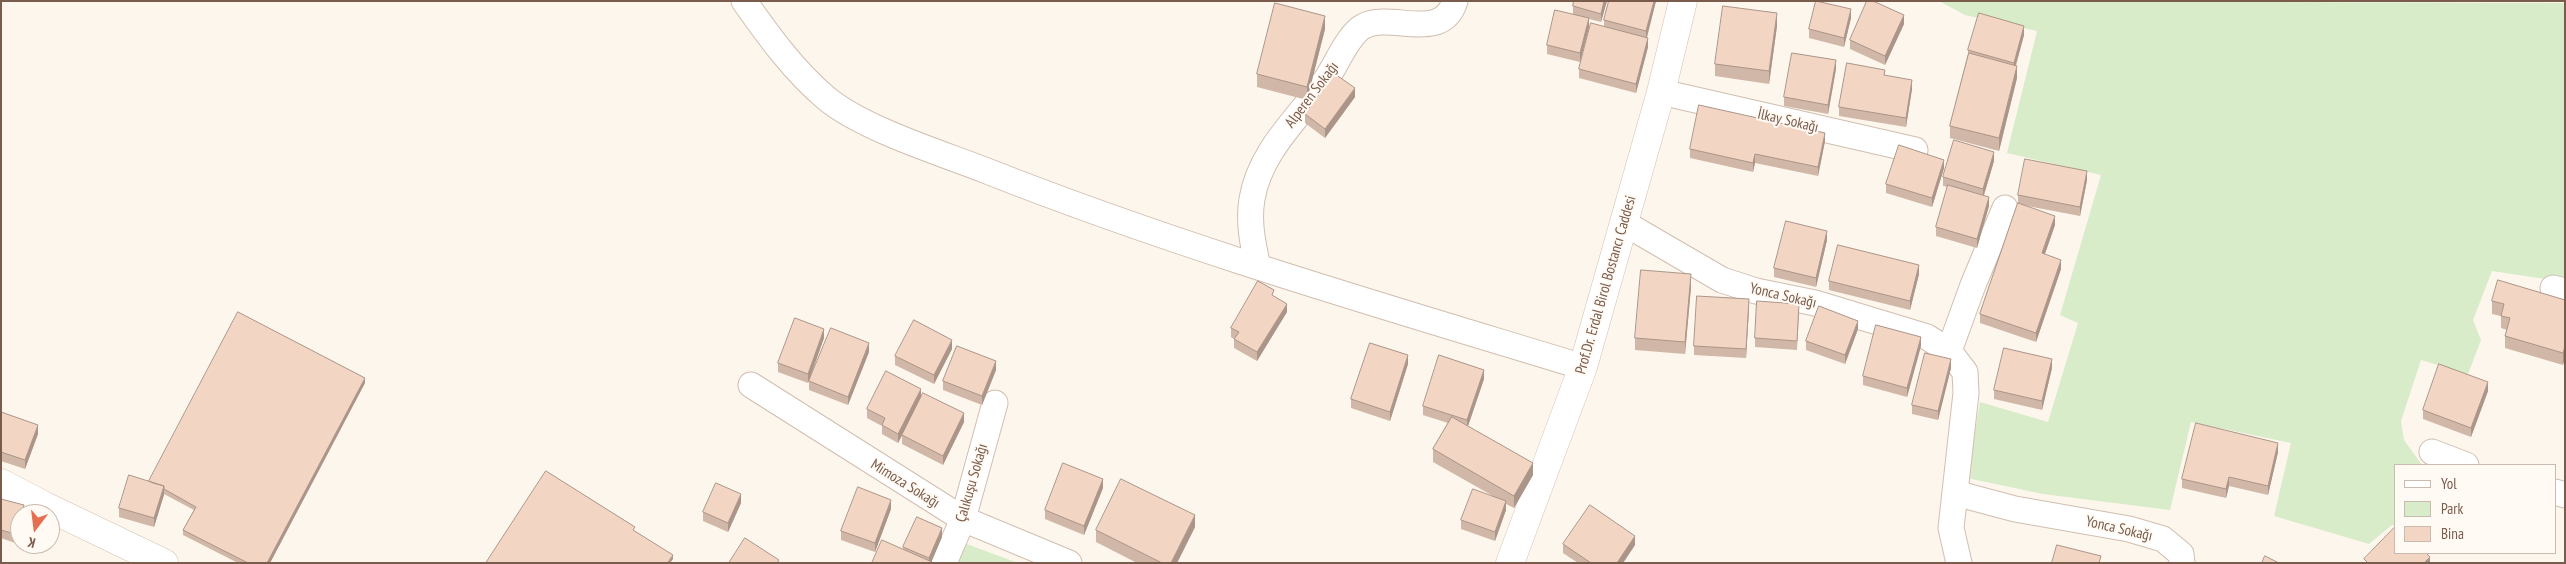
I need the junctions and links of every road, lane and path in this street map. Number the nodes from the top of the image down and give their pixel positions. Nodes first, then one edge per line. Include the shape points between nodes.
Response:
1 (744, 1) edge
2 (1455, 1) edge
3 (1683, 1) edge
4 (1661, 92) junction
5 (1915, 150) edge
6 (2005, 208) dead end
7 (1624, 223) junction
8 (1258, 267) junction
9 (1949, 350) junction
10 (1583, 367) junction
11 (751, 385) dead end
12 (995, 402) dead end
13 (2432, 452) dead end
14 (2463, 464) edge
15 (1, 483) edge
16 (1956, 493) junction
17 (963, 519) junction
18 (164, 563) edge
19 (944, 563) edge
20 (1069, 563) edge
21 (1510, 563) edge
22 (1959, 563) edge
23 (2182, 563) edge

1 - 8 street via 797,70 827,98 852,114 1041,193
2 - 8 street, Alperen Sokağı via 1449,13 1437,22 1422,25 1376,23 1364,26 1355,34 1320,89 1281,135 1258,179 1251,217
3 - 4 street, Prof.Dr. Erdal Birol Bostancı Caddesi
4 - 5 street, İlkay Sokağı
4 - 7 street, Prof.Dr. Erdal Birol Bostancı Caddesi
6 - 9 street
7 - 9 street, Yonca Sokağı via 1722,280 1878,321 1927,337
7 - 10 street, Prof.Dr. Erdal Birol Bostancı Caddesi
8 - 10 street
9 - 16 street, Yonca Sokağı via 1965,372 1966,393
10 - 21 street, Prof.Dr. Erdal Birol Bostancı Caddesi
11 - 17 street, Mimoza Sokağı
12 - 17 street, Çalıkuşu Sokağı
13 - 14 street
15 - 18 street
16 - 22 street, Yonca Sokağı via 1951,528
16 - 23 street, Yonca Sokağı via 2015,509 2129,529 2163,540 2181,554
17 - 19 street, Çalıkuşu Sokağı
17 - 20 street, Mimoza Sokağı

